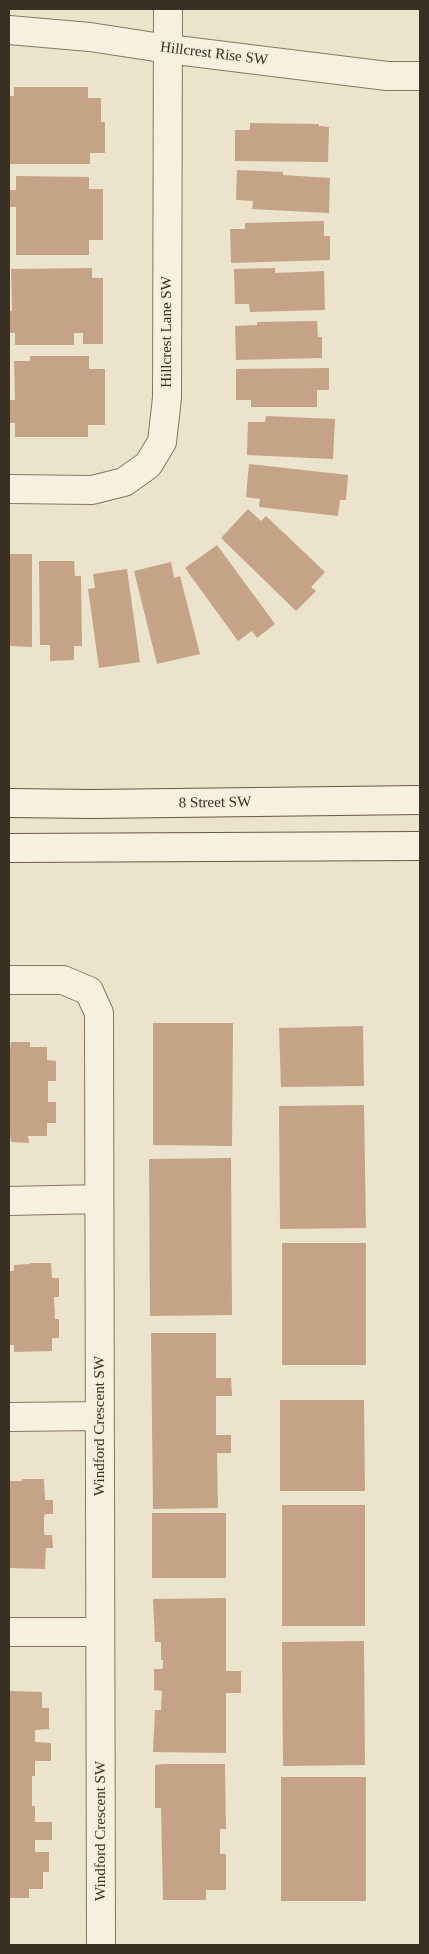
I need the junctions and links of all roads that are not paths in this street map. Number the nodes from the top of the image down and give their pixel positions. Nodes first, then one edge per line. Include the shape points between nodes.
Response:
1 (168, 9) edge
2 (9, 30) edge
3 (168, 49) junction
4 (420, 76) edge
5 (9, 490) edge
6 (420, 800) edge
7 (9, 803) edge
8 (420, 846) edge
9 (9, 848) edge
10 (9, 980) edge
11 (99, 1199) junction
12 (9, 1201) edge
13 (100, 1416) junction
14 (9, 1417) edge
15 (9, 1632) edge
16 (100, 1632) junction
17 (102, 1945) edge

1 - 3 street, Hillcrest Lane SW
2 - 3 street, Hillcrest Rise SW via 90,37
3 - 4 street, Hillcrest Rise SW via 386,76
3 - 5 street, Hillcrest Lane SW via 167,398 162,442 148,465 124,482 92,490
6 - 7 street, 8 Street SW
8 - 9 street
10 - 11 street, Windford Crescent SW via 63,980 89,991 99,1013
11 - 12 street
11 - 13 street, Windford Crescent SW
13 - 14 street
13 - 16 street, Windford Crescent SW
15 - 16 street
16 - 17 street, Windford Crescent SW

